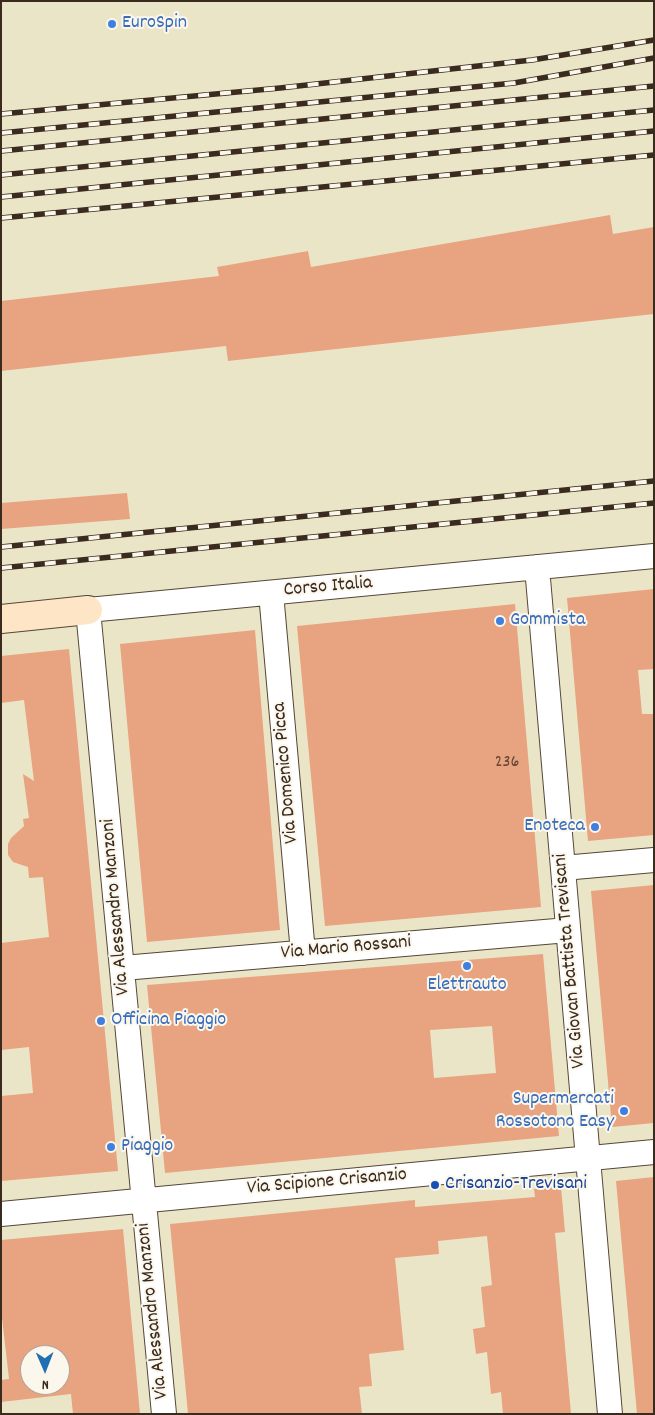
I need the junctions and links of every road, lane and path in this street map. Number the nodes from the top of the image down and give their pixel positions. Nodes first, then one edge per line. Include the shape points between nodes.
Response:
1 (654, 556) edge
2 (537, 568) junction
3 (271, 593) junction
4 (88, 610) junction
5 (1, 618) edge
6 (654, 860) edge
7 (563, 868) junction
8 (568, 930) junction
9 (303, 953) junction
10 (123, 968) junction
11 (654, 1152) edge
12 (587, 1158) junction
13 (143, 1200) junction
14 (1, 1214) edge
15 (164, 1414) edge
16 (610, 1414) edge

1 - 2 street, Corso Italia
2 - 3 street, Corso Italia
2 - 7 street, Via Giovan Battista Trevisani
3 - 4 street, Corso Italia
3 - 9 street, Via Domenico Picca
4 - 5 street, Corso Italia
4 - 10 street, Via Alessandro Manzoni
6 - 7 street
7 - 8 street, Via Giovan Battista Trevisani
8 - 9 street, Via Mario Rossani
8 - 12 street, Via Giovan Battista Trevisani
9 - 10 street, Via Mario Rossani
10 - 13 street, Via Alessandro Manzoni
11 - 12 street, Via Scipione Crisanzio
12 - 13 street, Via Scipione Crisanzio
12 - 16 street, Via Giovan Battista Trevisani
13 - 14 street, Via Scipione Crisanzio
13 - 15 street, Via Alessandro Manzoni

